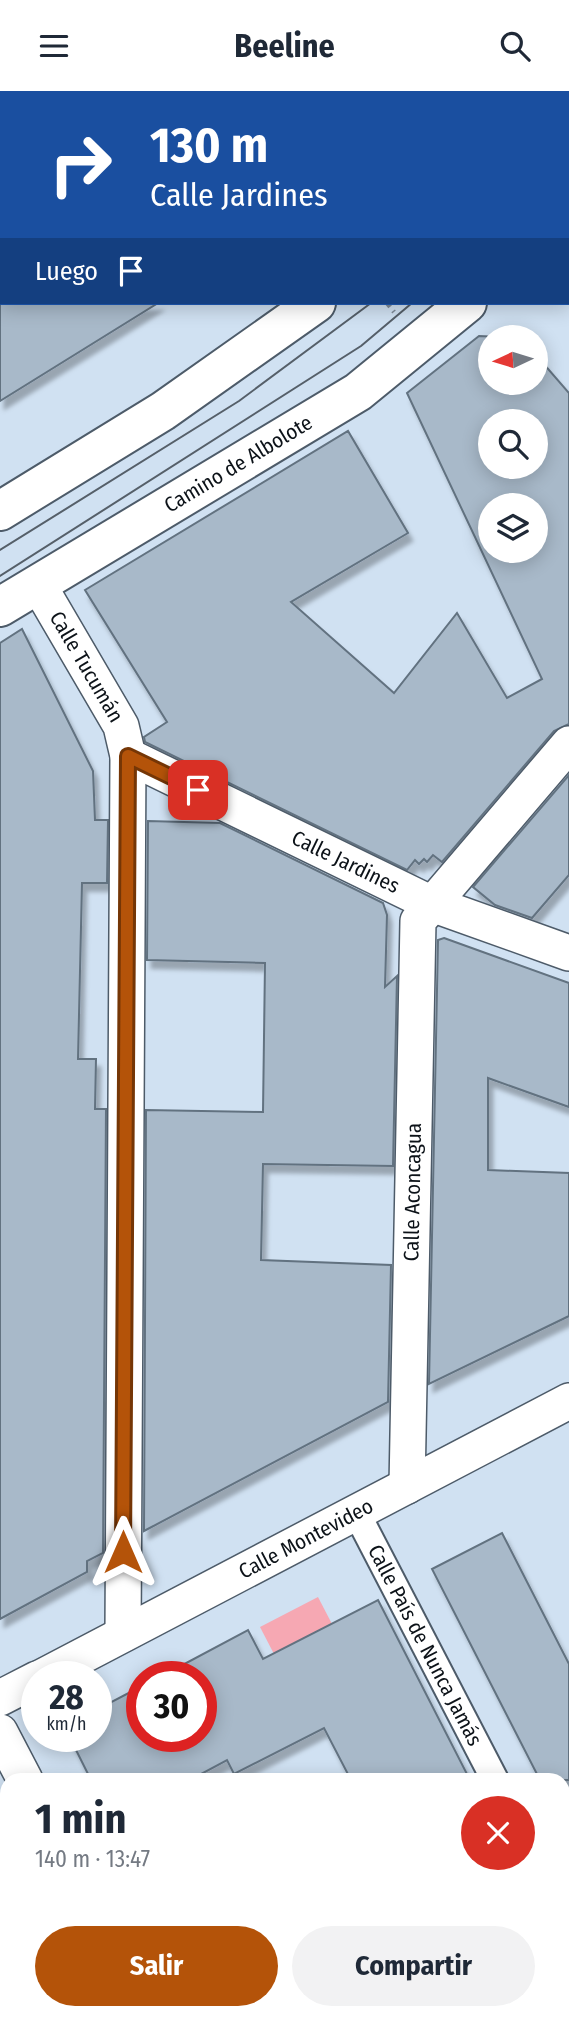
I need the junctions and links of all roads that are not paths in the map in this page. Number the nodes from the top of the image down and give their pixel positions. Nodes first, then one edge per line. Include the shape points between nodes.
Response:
1 (313, 305) edge
2 (465, 305) edge
3 (0, 511) edge
4 (38, 584) junction
5 (0, 607) edge
6 (569, 744) edge
7 (128, 756) junction
8 (432, 904) junction
9 (569, 953) edge
10 (569, 1401) edge
11 (407, 1486) junction
12 (356, 1512) junction
13 (123, 1635) junction
14 (73, 1661) edge
15 (21, 1687) edge
16 (0, 1698) edge
17 (0, 1733) edge
18 (20, 1773) edge
19 (491, 1773) edge

1 - 3 street via 163,411
2 - 4 street, Camino de Albolote via 358,392
4 - 5 street, Camino de Albolote
4 - 7 street, Calle Tucumán via 121,726
6 - 8 street, Calle Aconcagua
7 - 8 street, Calle Jardines
7 - 13 street, Calle Tucumán
8 - 9 street, Calle Jardines
8 - 11 street, Calle Aconcagua via 418,921
10 - 11 street, Calle Montevideo
11 - 12 street, Calle Montevideo
12 - 13 street, Calle Montevideo
12 - 19 street, Calle País de Nunca Jamás
13 - 14 street, Calle Montevideo
15 - 16 street
17 - 18 street

